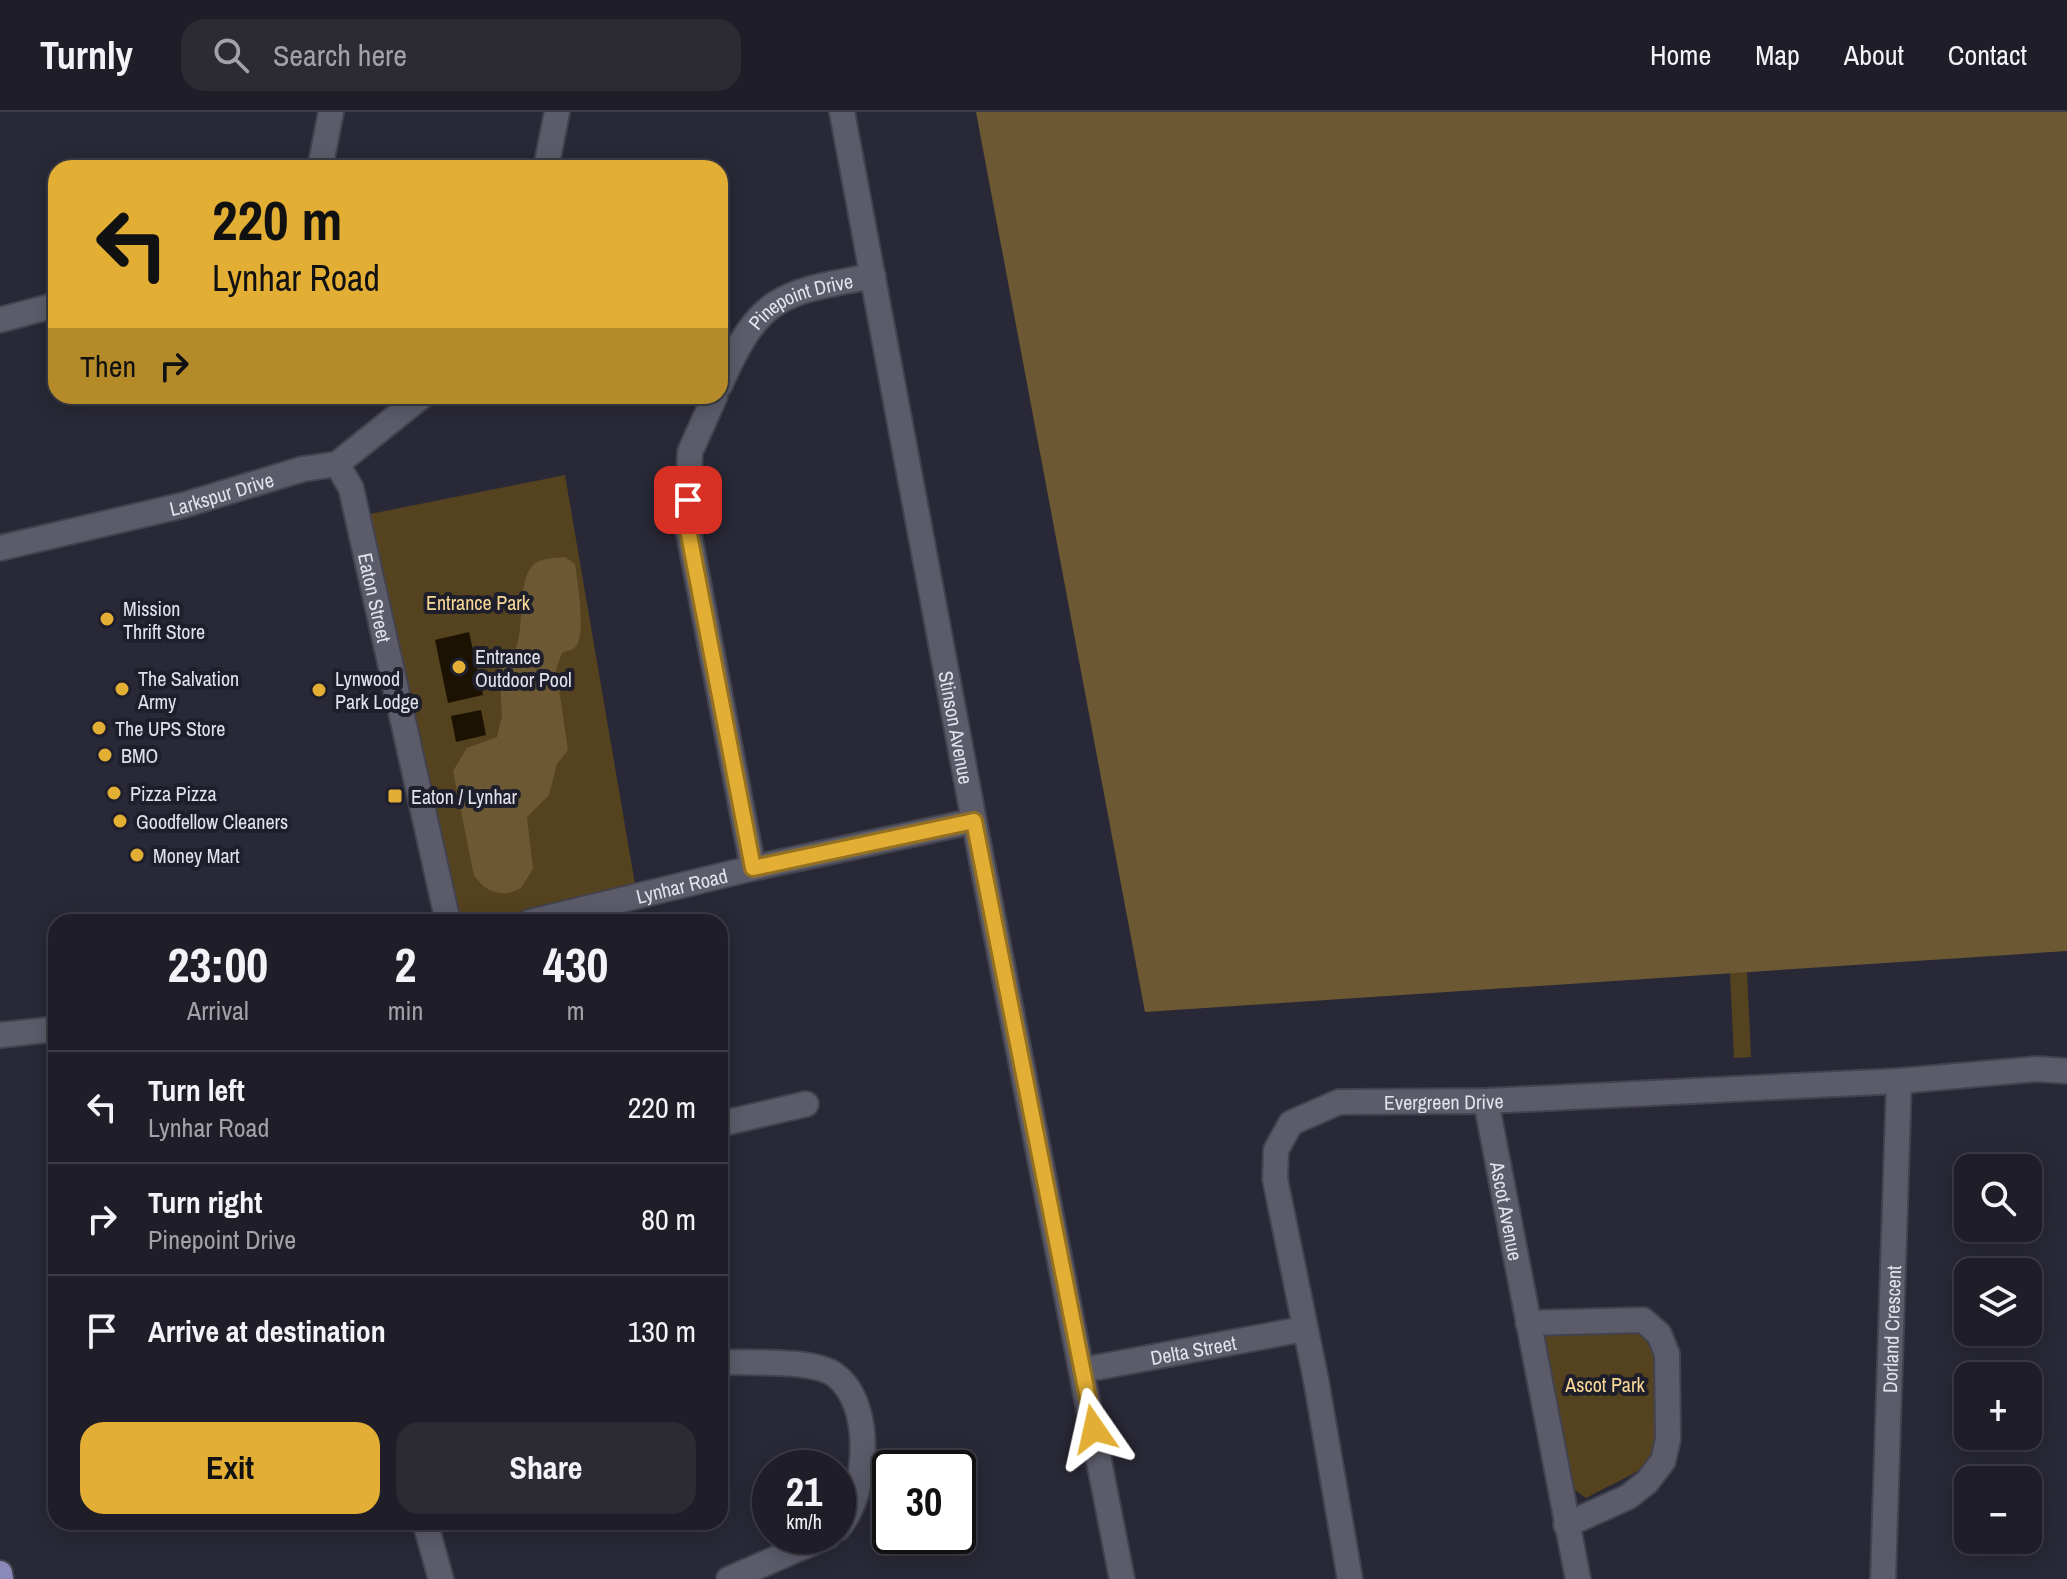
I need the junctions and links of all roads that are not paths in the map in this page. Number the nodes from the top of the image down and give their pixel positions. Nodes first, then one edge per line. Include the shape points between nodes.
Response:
1 (331, 112) edge
2 (557, 112) edge
3 (842, 112) edge
4 (322, 160) edge
5 (548, 160) edge
6 (873, 276) junction
7 (48, 307) edge
8 (0, 320) edge
9 (728, 367) edge
10 (405, 404) edge
11 (711, 404) edge
12 (337, 464) junction
13 (0, 548) edge
14 (974, 821) junction
15 (753, 868) junction
16 (446, 914) edge
17 (563, 914) edge
18 (48, 1030) edge
19 (0, 1035) edge
20 (2067, 1071) edge
21 (1899, 1081) junction
22 (1486, 1101) junction
23 (806, 1104) dead end
24 (728, 1122) edge
25 (1528, 1323) junction
26 (1304, 1329) junction
27 (728, 1362) edge
28 (1083, 1370) junction
29 (856, 1490) edge
30 (1566, 1525) junction
31 (427, 1530) edge
32 (787, 1554) edge
33 (441, 1579) edge
34 (729, 1579) edge
35 (1122, 1579) edge
36 (1350, 1579) edge
37 (1578, 1579) edge
38 (1883, 1579) edge

1 - 4 street
2 - 5 street
3 - 6 street, Stinson Avenue
6 - 9 street, Pinepoint Drive via 794,291 764,312 740,340
6 - 14 street, Stinson Avenue
7 - 8 street
10 - 12 street, Larkspur Drive
11 - 15 street via 690,452 687,524
12 - 13 street, Larkspur Drive
12 - 16 street, Eaton Street via 351,488
14 - 15 street, Lynhar Road
14 - 28 street, Stinson Avenue
15 - 17 street, Lynhar Road
18 - 19 street
20 - 21 street, Evergreen Drive
21 - 22 street, Evergreen Drive
21 - 38 street, Dorland Crescent
22 - 25 street, Ascot Avenue
22 - 26 street, Evergreen Drive via 1339,1102 1291,1123 1276,1150 1275,1179
23 - 24 street
25 - 30 street, Ascot Avenue
25 - 30 street via 1643,1320 1659,1334 1667,1354 1668,1439 1663,1461 1628,1497
26 - 28 street, Delta Street
26 - 36 street, Evergreen Drive
27 - 29 street via 812,1367 835,1375 861,1421 864,1448
28 - 35 street, Stinson Avenue
30 - 37 street, Ascot Avenue
31 - 33 street
32 - 34 street

